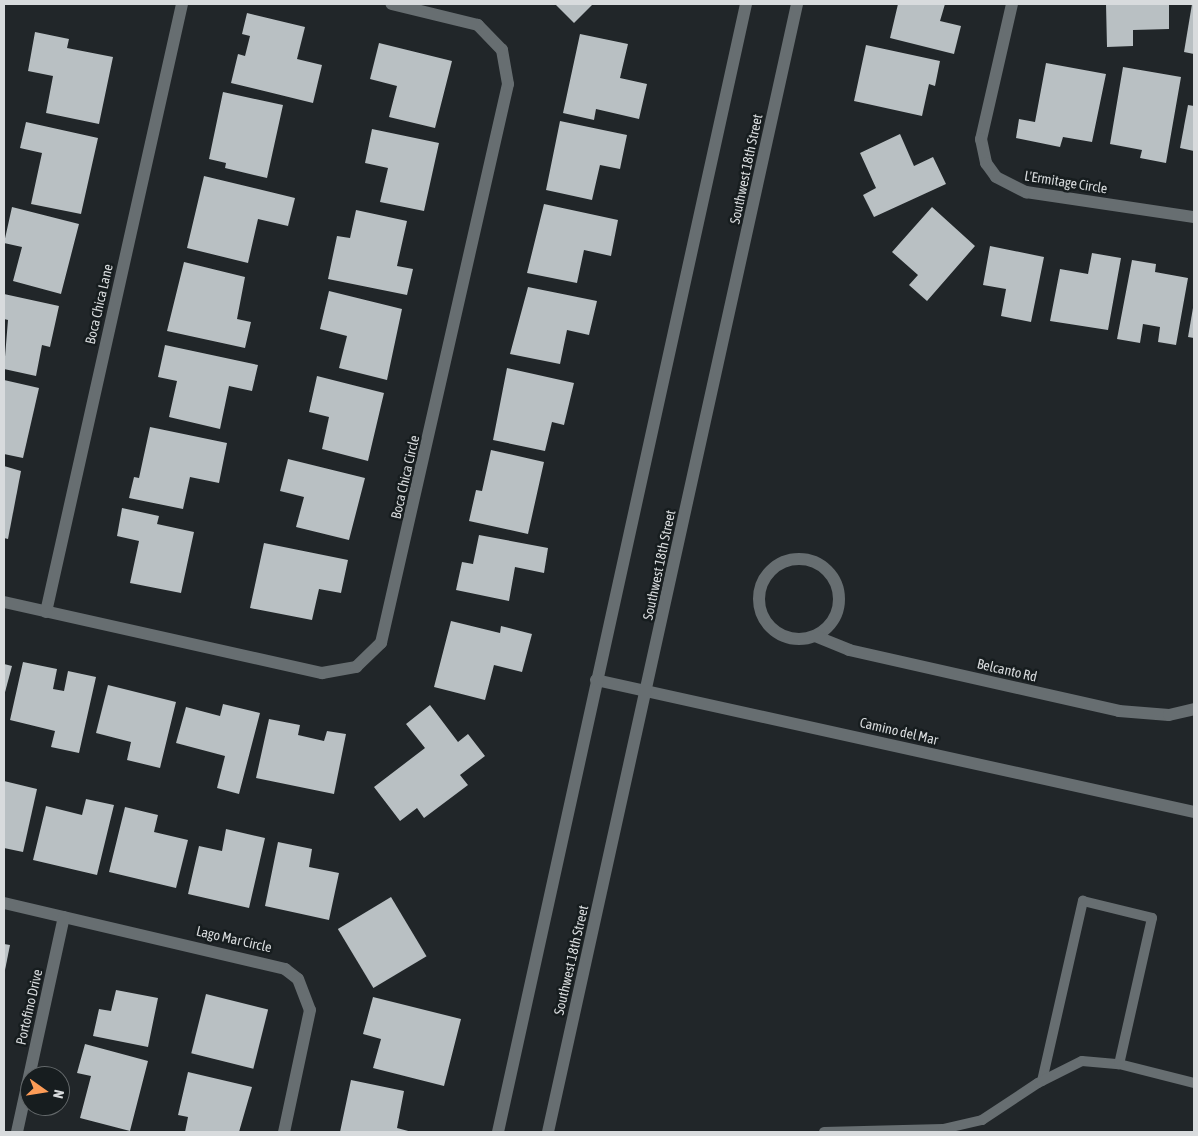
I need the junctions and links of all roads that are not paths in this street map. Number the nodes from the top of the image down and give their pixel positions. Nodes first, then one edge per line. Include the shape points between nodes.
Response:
1 (182, 4) edge
2 (392, 4) edge
3 (746, 4) edge
4 (797, 4) edge
5 (1012, 4) edge
6 (1194, 216) edge
7 (4, 602) edge
8 (46, 612) junction
9 (815, 636) junction
10 (596, 680) junction
11 (646, 691) junction
12 (1194, 709) edge
13 (1194, 812) edge
14 (4, 903) edge
15 (64, 917) junction
16 (1119, 1064) junction
17 (1042, 1081) junction
18 (1194, 1083) edge
19 (894, 1131) edge
20 (16, 1132) edge
21 (284, 1132) edge
22 (498, 1132) edge
23 (548, 1132) edge
24 (824, 1132) edge

1 - 8 street, Boca Chica Lane
2 - 8 street, Boca Chica Circle via 478,25 502,50 508,84 381,643 356,667 322,673
3 - 10 street
4 - 11 street, Southwest 18th Street
5 - 6 street, L'Ermitage Circle via 981,139 986,163 996,177 1026,192
7 - 8 street, Boca Chica Circle
9 - 9 street, Belcanto Rd via 835,616 838,592 834,580 826,570 803,559 778,564 768,573 758,596 766,622 788,638
9 - 12 street, Belcanto Rd via 849,650 1119,711 1168,715
10 - 11 street, Camino del Mar
10 - 22 street
11 - 13 street, Camino del Mar
11 - 23 street, Southwest 18th Street
14 - 15 street, Lago Mar Circle
15 - 20 street, Portofino Drive
15 - 21 street, Lago Mar Circle via 269,962 298,979 310,1010
16 - 17 lane via 1082,1062
16 - 17 lane via 1152,918 1083,901
16 - 18 lane
17 - 19 lane via 982,1120 943,1129
19 - 24 lane

